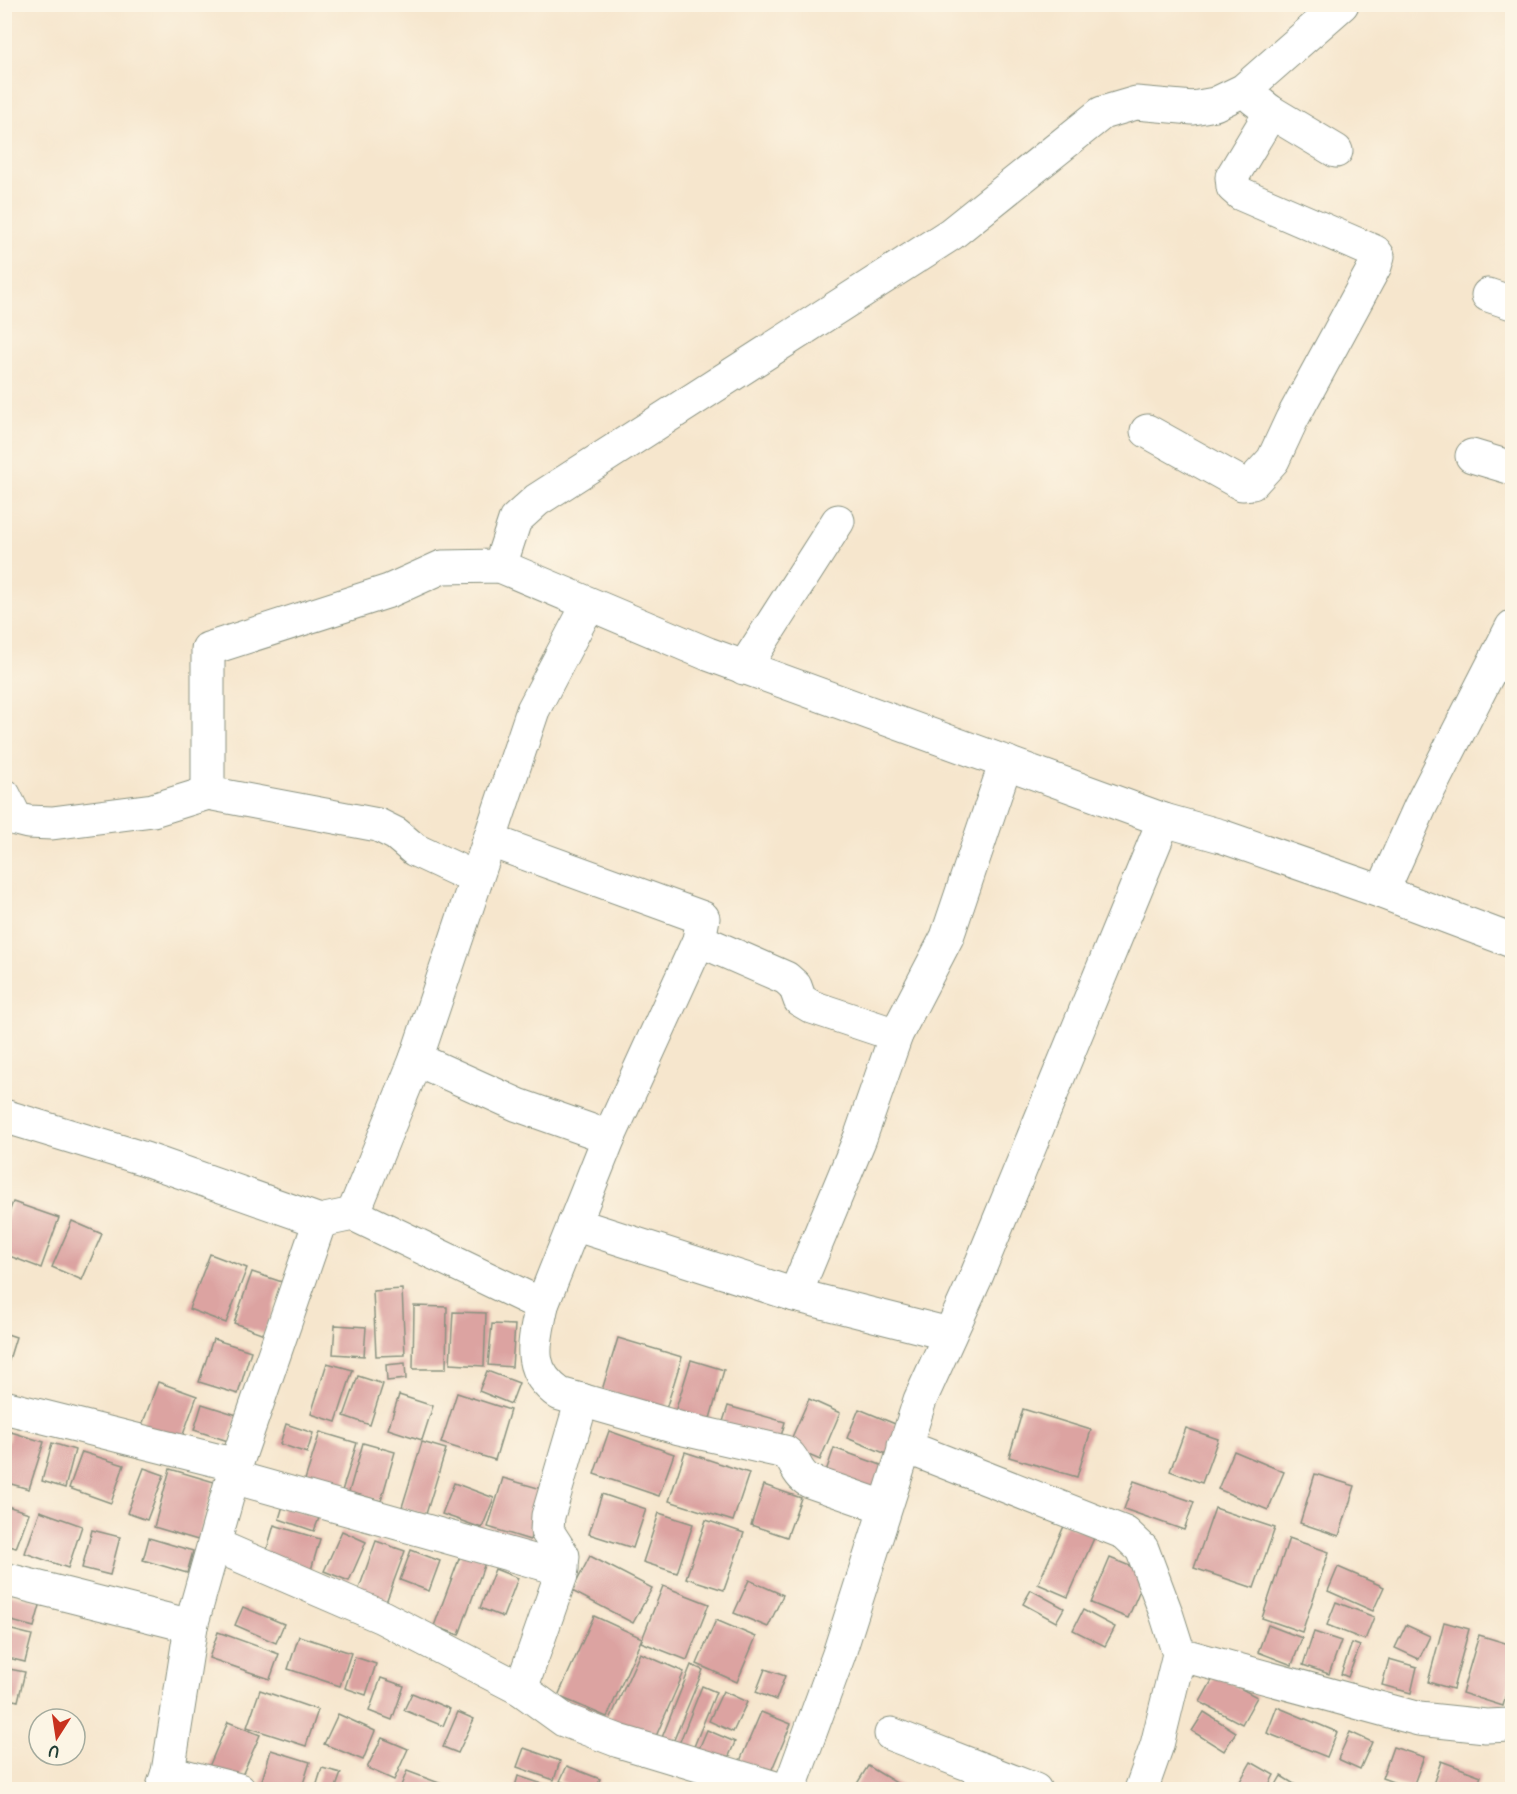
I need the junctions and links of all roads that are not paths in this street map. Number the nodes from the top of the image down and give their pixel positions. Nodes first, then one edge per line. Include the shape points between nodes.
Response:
1 (1342, 4) edge
2 (1244, 90) junction
3 (1271, 112) junction
4 (1336, 151) dead end
5 (1147, 431) dead end
6 (1472, 456) dead end
7 (1512, 468) edge
8 (838, 521) dead end
9 (500, 567) junction
10 (588, 605) junction
11 (1512, 627) edge
12 (744, 668) junction
13 (1006, 762) junction
14 (208, 793) junction
15 (4, 795) edge
16 (1164, 820) junction
17 (491, 841) junction
18 (476, 878) junction
19 (1382, 892) junction
20 (699, 940) junction
21 (1512, 941) edge
22 (896, 1035) junction
23 (416, 1059) junction
24 (4, 1116) edge
25 (609, 1137) junction
26 (353, 1214) junction
27 (320, 1221) junction
28 (574, 1224) junction
29 (795, 1295) junction
30 (542, 1305) junction
31 (949, 1334) junction
32 (582, 1400) junction
33 (4, 1407) edge
34 (904, 1446) junction
35 (235, 1471) junction
36 (884, 1507) junction
37 (214, 1545) junction
38 (562, 1569) junction
39 (4, 1579) edge
40 (191, 1626) junction
41 (1179, 1654) junction
42 (521, 1689) junction
43 (1512, 1725) edge
44 (891, 1734) dead end
45 (165, 1781) edge
46 (239, 1790) edge
47 (782, 1790) edge
48 (789, 1790) edge
49 (1035, 1790) edge
50 (1142, 1790) edge

1 - 2 street
2 - 3 street
2 - 9 street via 1215,104 1193,108 1136,103 1102,113 951,234 537,500 515,520
3 - 4 street
3 - 5 street via 1232,177 1233,187 1241,194 1375,252 1375,266 1273,460 1252,483 1242,484
6 - 7 street
8 - 12 street
9 - 10 street
9 - 14 street via 442,567 389,591 208,648
10 - 12 street
10 - 17 street via 533,710
11 - 19 street via 1420,807
12 - 13 street
13 - 16 street
13 - 22 street via 947,937
14 - 15 street via 153,810 51,823 16,819
14 - 18 street via 378,825 415,850
16 - 19 street
16 - 31 street
17 - 18 street
17 - 20 street via 703,918
18 - 23 street
19 - 21 street
20 - 22 street via 786,978 795,986 800,1000 812,1006
20 - 25 street
22 - 29 street via 860,1138
23 - 25 street via 518,1105
23 - 26 street
24 - 27 street
25 - 28 street
26 - 27 street
26 - 30 street
27 - 35 street
28 - 29 street
28 - 30 street
29 - 31 street
30 - 32 street via 533,1354 538,1372 560,1394
31 - 34 street
32 - 36 street via 679,1428 785,1452 800,1476
32 - 38 street via 548,1516 547,1531 563,1556
33 - 35 street
34 - 36 street
34 - 41 street via 1125,1533 1142,1550
35 - 37 street
35 - 38 street
36 - 48 street via 839,1654
37 - 40 street
37 - 42 street via 382,1617
38 - 42 street
39 - 40 street
40 - 45 street
41 - 43 street via 1419,1719
41 - 50 street
42 - 47 street via 564,1720 619,1741
44 - 49 street
45 - 46 street

